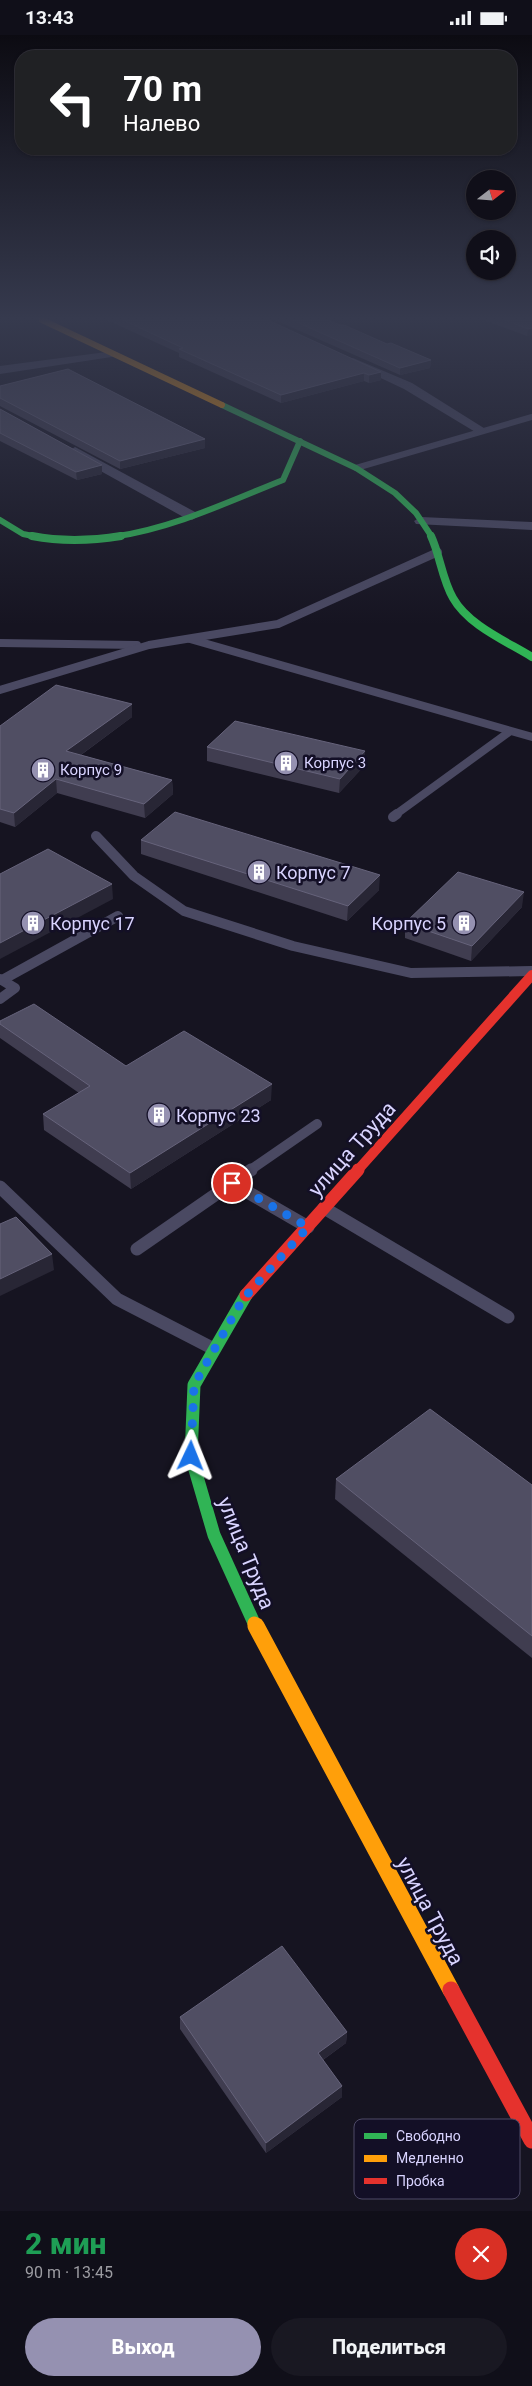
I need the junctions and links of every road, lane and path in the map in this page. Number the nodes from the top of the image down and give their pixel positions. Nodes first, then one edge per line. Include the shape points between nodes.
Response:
1 (259, 422) edge
2 (467, 422) edge
3 (514, 422) edge
4 (481, 430) junction
5 (300, 441) junction
6 (61, 444) edge
7 (356, 468) junction
8 (192, 517) junction
9 (0, 520) edge
10 (421, 521) junction
11 (532, 526) edge
12 (438, 552) junction
13 (187, 639) junction
14 (0, 643) edge
15 (149, 645) junction
16 (532, 657) edge
17 (0, 690) edge
18 (509, 732) junction
19 (532, 737) edge
20 (393, 817) dead end
21 (96, 836) dead end
22 (118, 916) dead end
23 (532, 971) edge
24 (532, 975) edge
25 (1, 979) edge
26 (0, 999) edge
27 (317, 1124) dead end
28 (232, 1183) junction
29 (0, 1187) edge
30 (324, 1208) junction
31 (308, 1227) junction
32 (137, 1249) dead end
33 (508, 1317) dead end
34 (214, 1349) junction
35 (532, 2140) edge

1 - 5 street
2 - 4 street
3 - 4 lane
4 - 7 lane
5 - 7 street
5 - 8 street via 282,480
6 - 8 street
7 - 10 street via 388,487 415,509
8 - 9 street via 83,542 29,536
10 - 11 street
10 - 12 street
12 - 13 lane via 278,623
12 - 16 street via 454,601 476,621
13 - 15 lane
13 - 18 lane
14 - 15 lane
15 - 17 lane
18 - 19 lane
18 - 20 lane
21 - 23 lane via 134,876 184,911 293,946 411,973
22 - 25 lane
24 - 30 street, улица Труда
25 - 26 lane via 15,988
27 - 28 lane
28 - 31 lane
28 - 32 lane
29 - 34 lane via 116,1299
30 - 31 street, улица Труда
30 - 33 lane
31 - 34 street, улица Труда via 243,1299
34 - 35 street, улица Труда via 194,1385 191,1456 214,1535 254,1623

